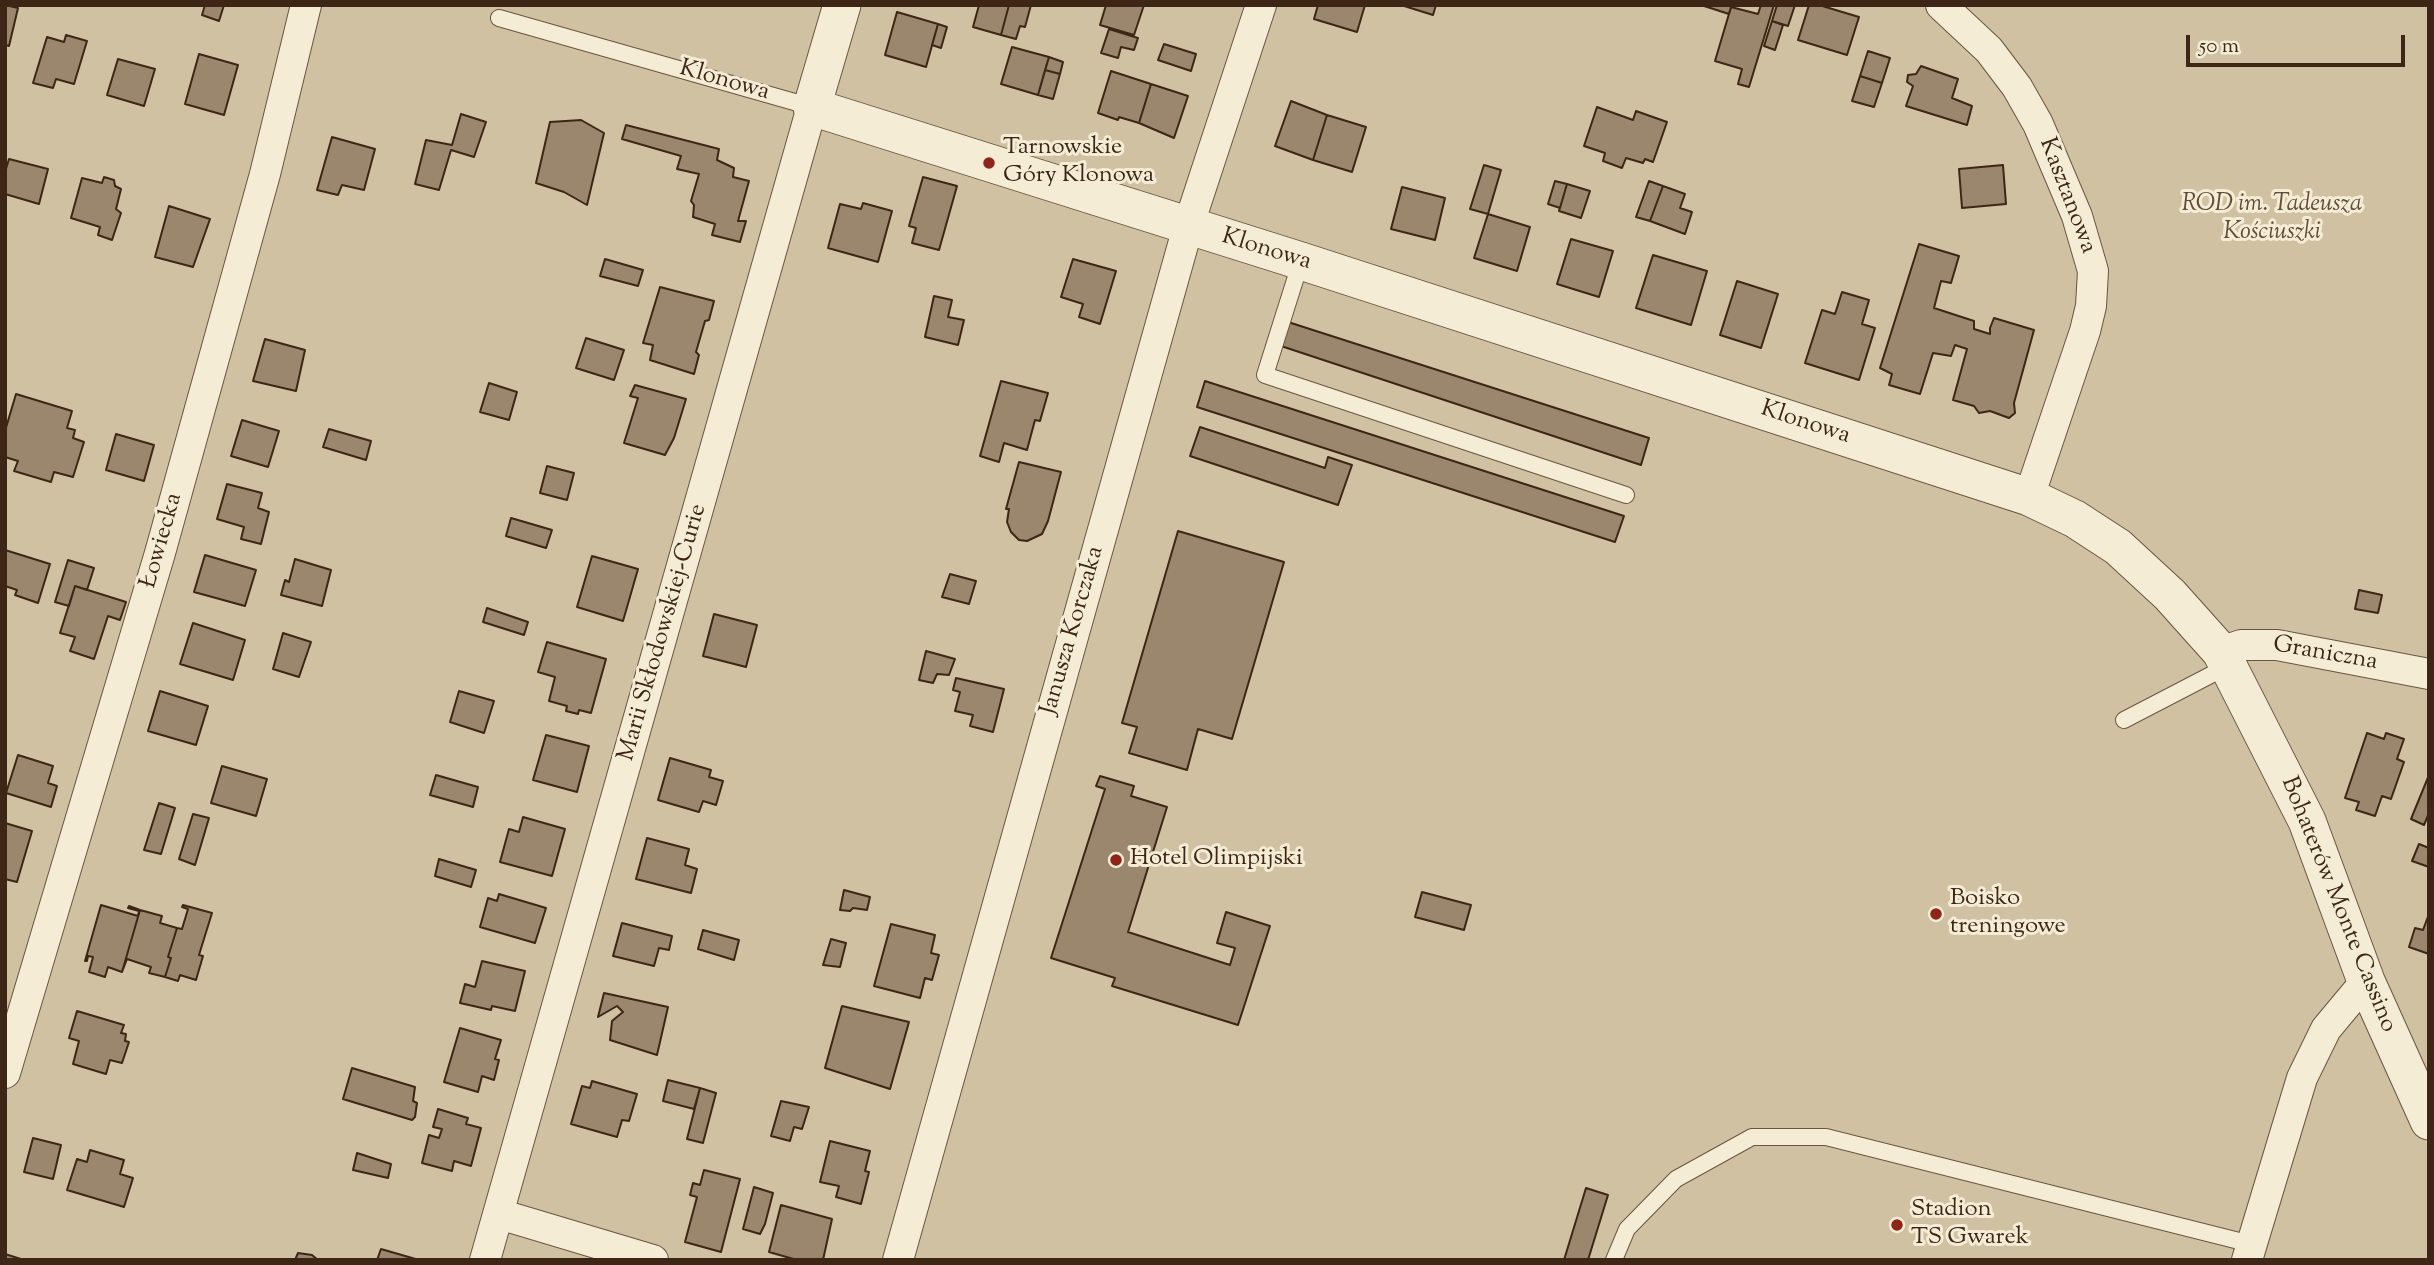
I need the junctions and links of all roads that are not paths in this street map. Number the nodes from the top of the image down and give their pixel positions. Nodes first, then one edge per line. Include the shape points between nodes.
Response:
1 (306, 5) edge
2 (842, 5) edge
3 (1261, 5) edge
4 (1941, 5) edge
5 (499, 18) dead end
6 (812, 107) junction
7 (1188, 227) junction
8 (1301, 261) junction
9 (1626, 495) dead end
10 (2029, 497) junction
11 (2225, 659) junction
12 (2429, 674) edge
13 (2124, 720) dead end
14 (2366, 981) junction
15 (5, 1073) edge
16 (2429, 1121) edge
17 (499, 1214) junction
18 (2249, 1252) edge
19 (485, 1260) edge
20 (653, 1260) edge
21 (898, 1260) edge
22 (1614, 1260) edge

1 - 15 street, Łowiecka via 265,174 160,553
2 - 6 street, Marii Skłodowskiej-Curie
3 - 7 street, Janusza Korczaka
4 - 10 street, Kasztanowa via 1989,50 2017,86 2060,172 2094,271 2085,331
5 - 6 lane, Klonowa
6 - 7 street, Klonowa
6 - 17 street, Marii Skłodowskiej-Curie
7 - 8 street, Klonowa
7 - 21 street, Janusza Korczaka
8 - 9 lane via 1265,375
8 - 10 street, Klonowa
10 - 11 street, Bohaterów Monte Cassino via 2118,547 2170,595
11 - 12 street, Graniczna via 2241,645 2277,645
11 - 13 lane
11 - 14 street, Bohaterów Monte Cassino via 2307,821
14 - 16 street, Bohaterów Monte Cassino
14 - 18 street via 2326,1029 2302,1078
17 - 19 street, Marii Skłodowskiej-Curie
17 - 20 street
18 - 22 lane via 1826,1137 1752,1137 1676,1179 1626,1229

